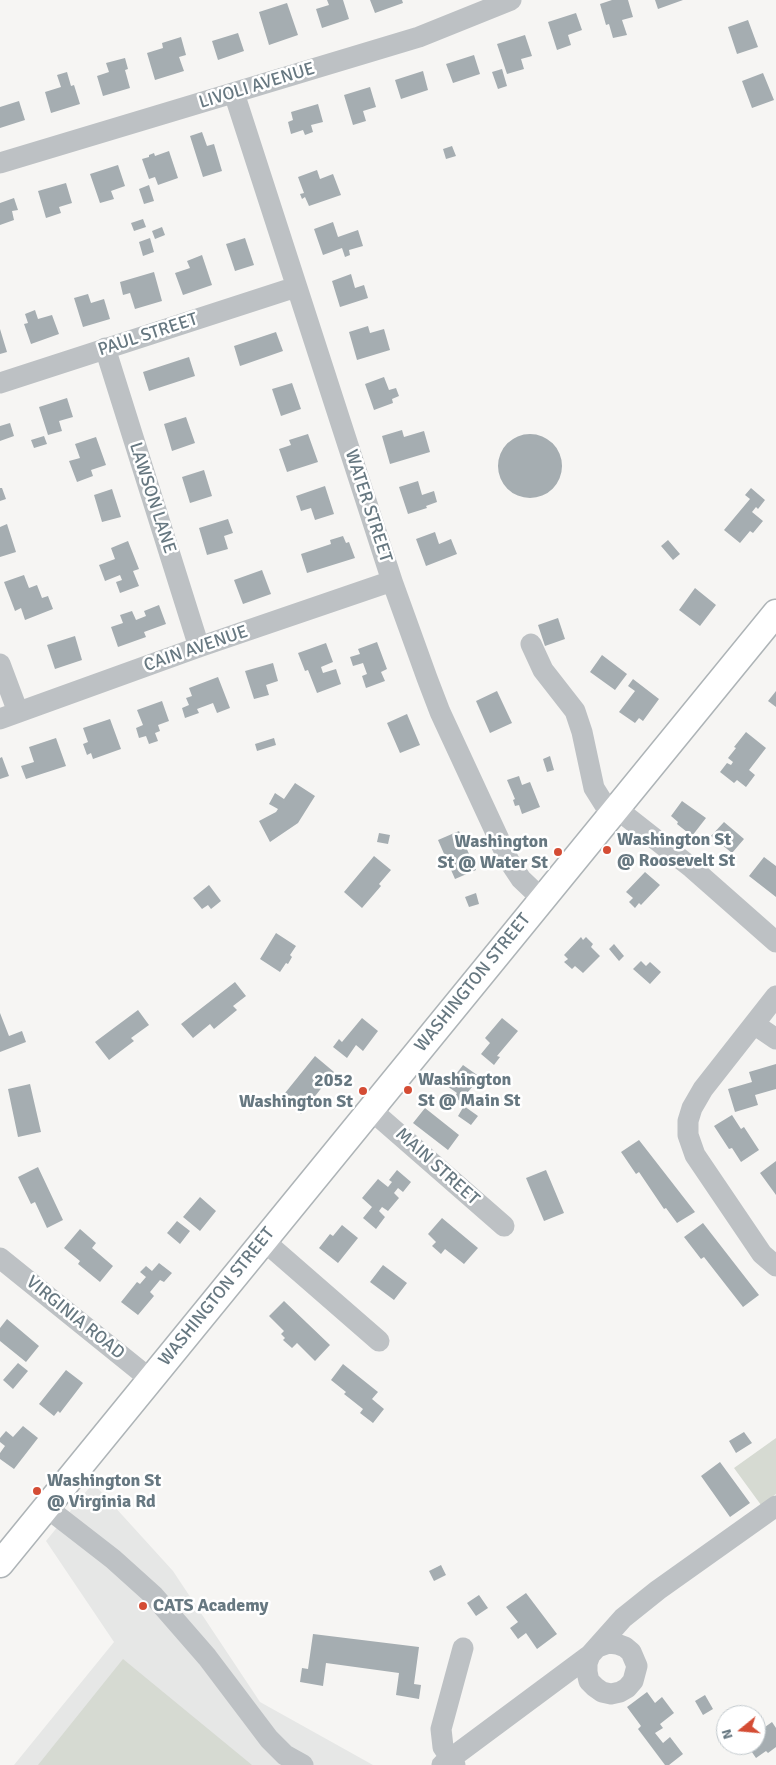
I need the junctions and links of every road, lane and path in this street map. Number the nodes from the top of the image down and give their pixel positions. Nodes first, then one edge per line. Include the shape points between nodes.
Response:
1 (511, 0) edge
2 (234, 93) junction
3 (0, 164) edge
4 (296, 287) junction
5 (105, 348) junction
6 (0, 383) edge
7 (392, 581) junction
8 (776, 613) edge
9 (531, 644) dead end
10 (199, 647) junction
11 (0, 664) edge
12 (9, 716) edge
13 (614, 812) junction
14 (542, 899) junction
15 (776, 942) edge
16 (776, 996) edge
17 (754, 1024) junction
18 (776, 1039) edge
19 (370, 1109) junction
20 (504, 1226) dead end
21 (263, 1240) junction
22 (0, 1258) edge
23 (776, 1266) edge
24 (379, 1341) dead end
25 (150, 1378) junction
26 (776, 1506) edge
27 (46, 1508) junction
28 (0, 1564) edge
29 (463, 1648) dead end
30 (449, 1763) edge
31 (303, 1765) edge

1 - 2 street, LIVOLI AVENUE via 419,37
2 - 3 street, LIVOLI AVENUE
2 - 4 street, WATER STREET
4 - 5 street, PAUL STREET
4 - 7 street, WATER STREET
5 - 6 street, PAUL STREET
5 - 10 street, LAWSON LANE
7 - 10 street, CAIN AVENUE
7 - 14 street, WATER STREET via 433,695 509,861 521,879
8 - 13 main road, WASHINGTON STREET
9 - 13 street via 544,670 575,711 594,788
10 - 12 street, CAIN AVENUE
11 - 12 street
13 - 14 main road, WASHINGTON STREET
13 - 15 street via 692,868
14 - 19 main road, WASHINGTON STREET
16 - 17 street
17 - 18 street
17 - 23 street via 702,1089 689,1114 688,1135 695,1155 762,1254
19 - 20 street, MAIN STREET
19 - 21 main road, WASHINGTON STREET
21 - 24 street
21 - 25 main road, WASHINGTON STREET
22 - 25 street, VIRGINIA ROAD
25 - 27 main road, WASHINGTON STREET
26 - 30 street via 641,1603 594,1651
27 - 28 main road, WASHINGTON STREET
27 - 31 street via 153,1595 207,1657 269,1739
29 - 30 street via 441,1729

